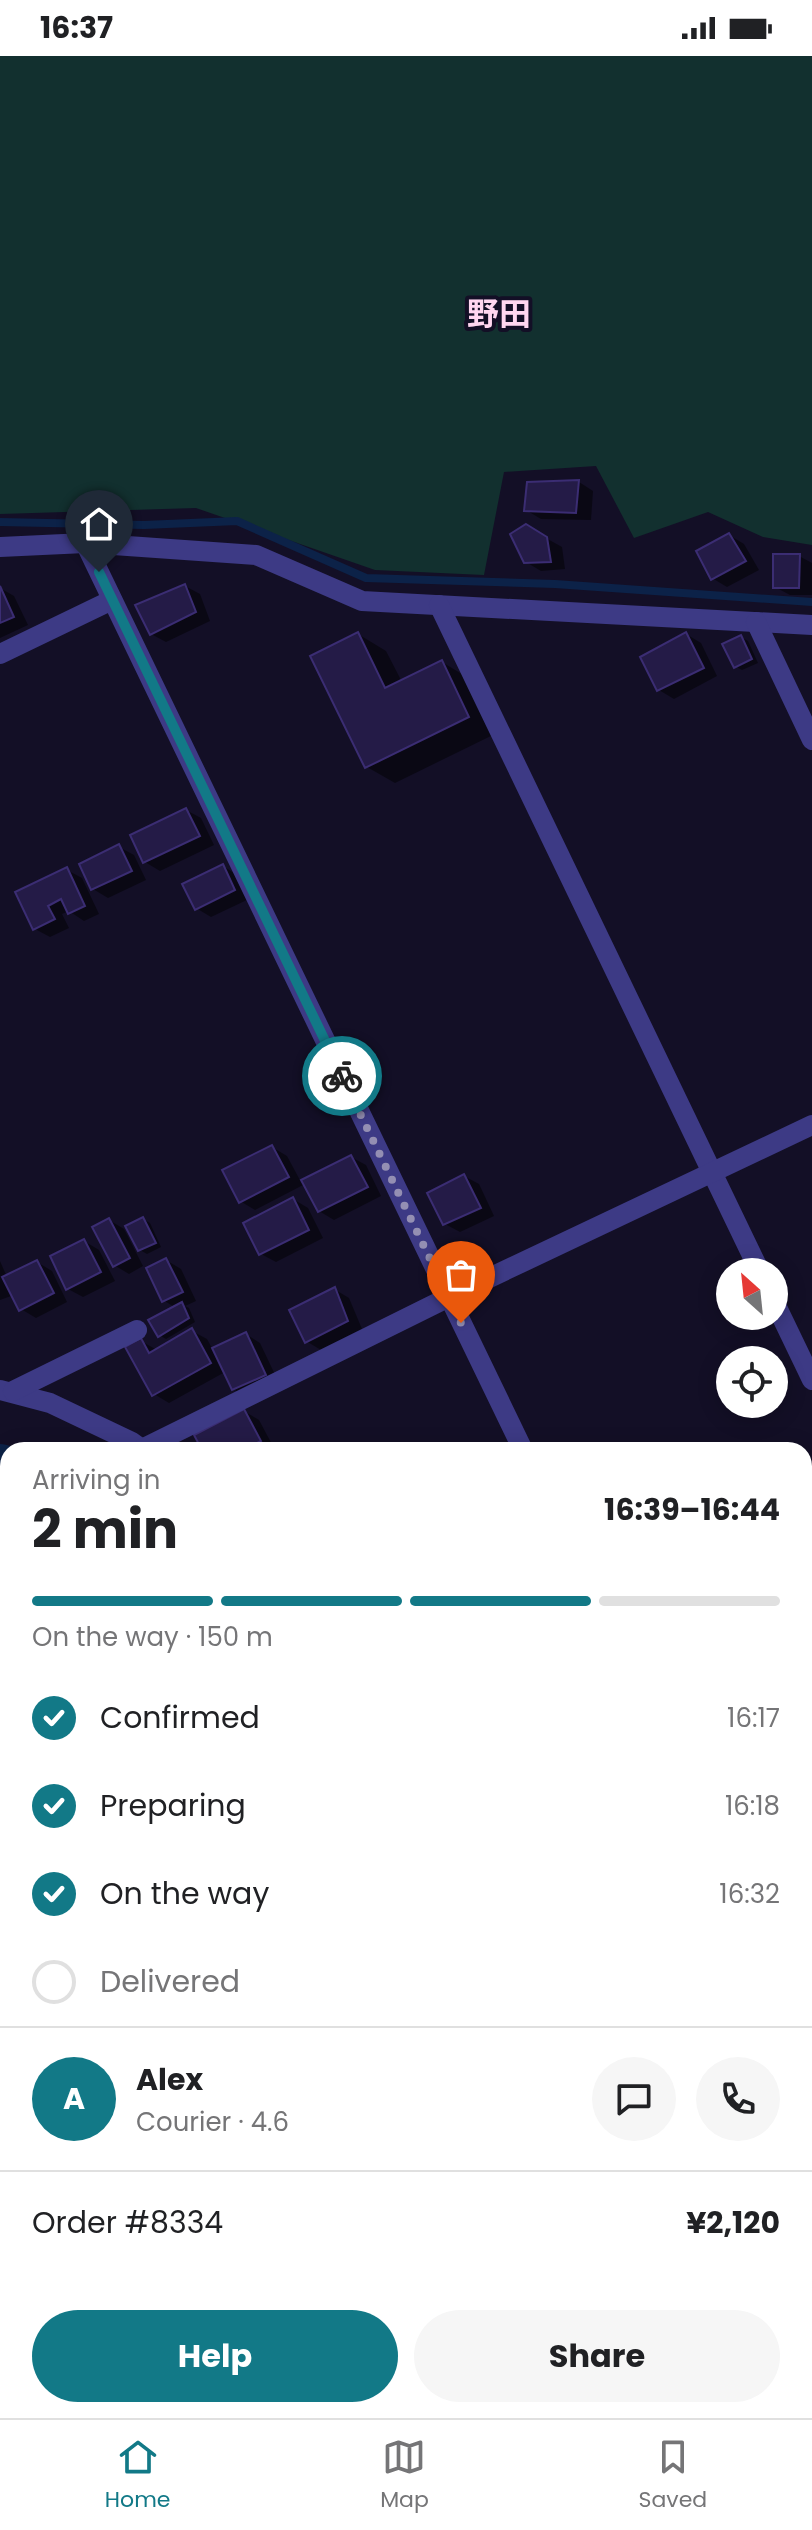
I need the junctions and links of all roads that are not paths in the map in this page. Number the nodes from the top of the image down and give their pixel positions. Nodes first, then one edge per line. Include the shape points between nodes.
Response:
1 (85, 543) junction
2 (0, 547) edge
3 (112, 600) junction
4 (439, 605) junction
5 (756, 622) junction
6 (812, 625) edge
7 (0, 654) edge
8 (812, 740) edge
9 (812, 1125) edge
10 (712, 1173) junction
11 (753, 1258) edge
12 (449, 1297) junction
13 (137, 1330) dead end
14 (788, 1330) edge
15 (812, 1380) edge
16 (7, 1390) edge
17 (132, 1442) edge
18 (158, 1442) edge
19 (519, 1442) edge

1 - 2 street
1 - 3 street
1 - 4 street via 256,555 362,601
3 - 7 street
3 - 12 street
4 - 5 street
4 - 10 street
5 - 6 street
5 - 8 street
9 - 10 street
10 - 11 street
10 - 12 street
12 - 18 street
12 - 19 street
13 - 16 street
14 - 15 street
16 - 17 street via 50,1403

